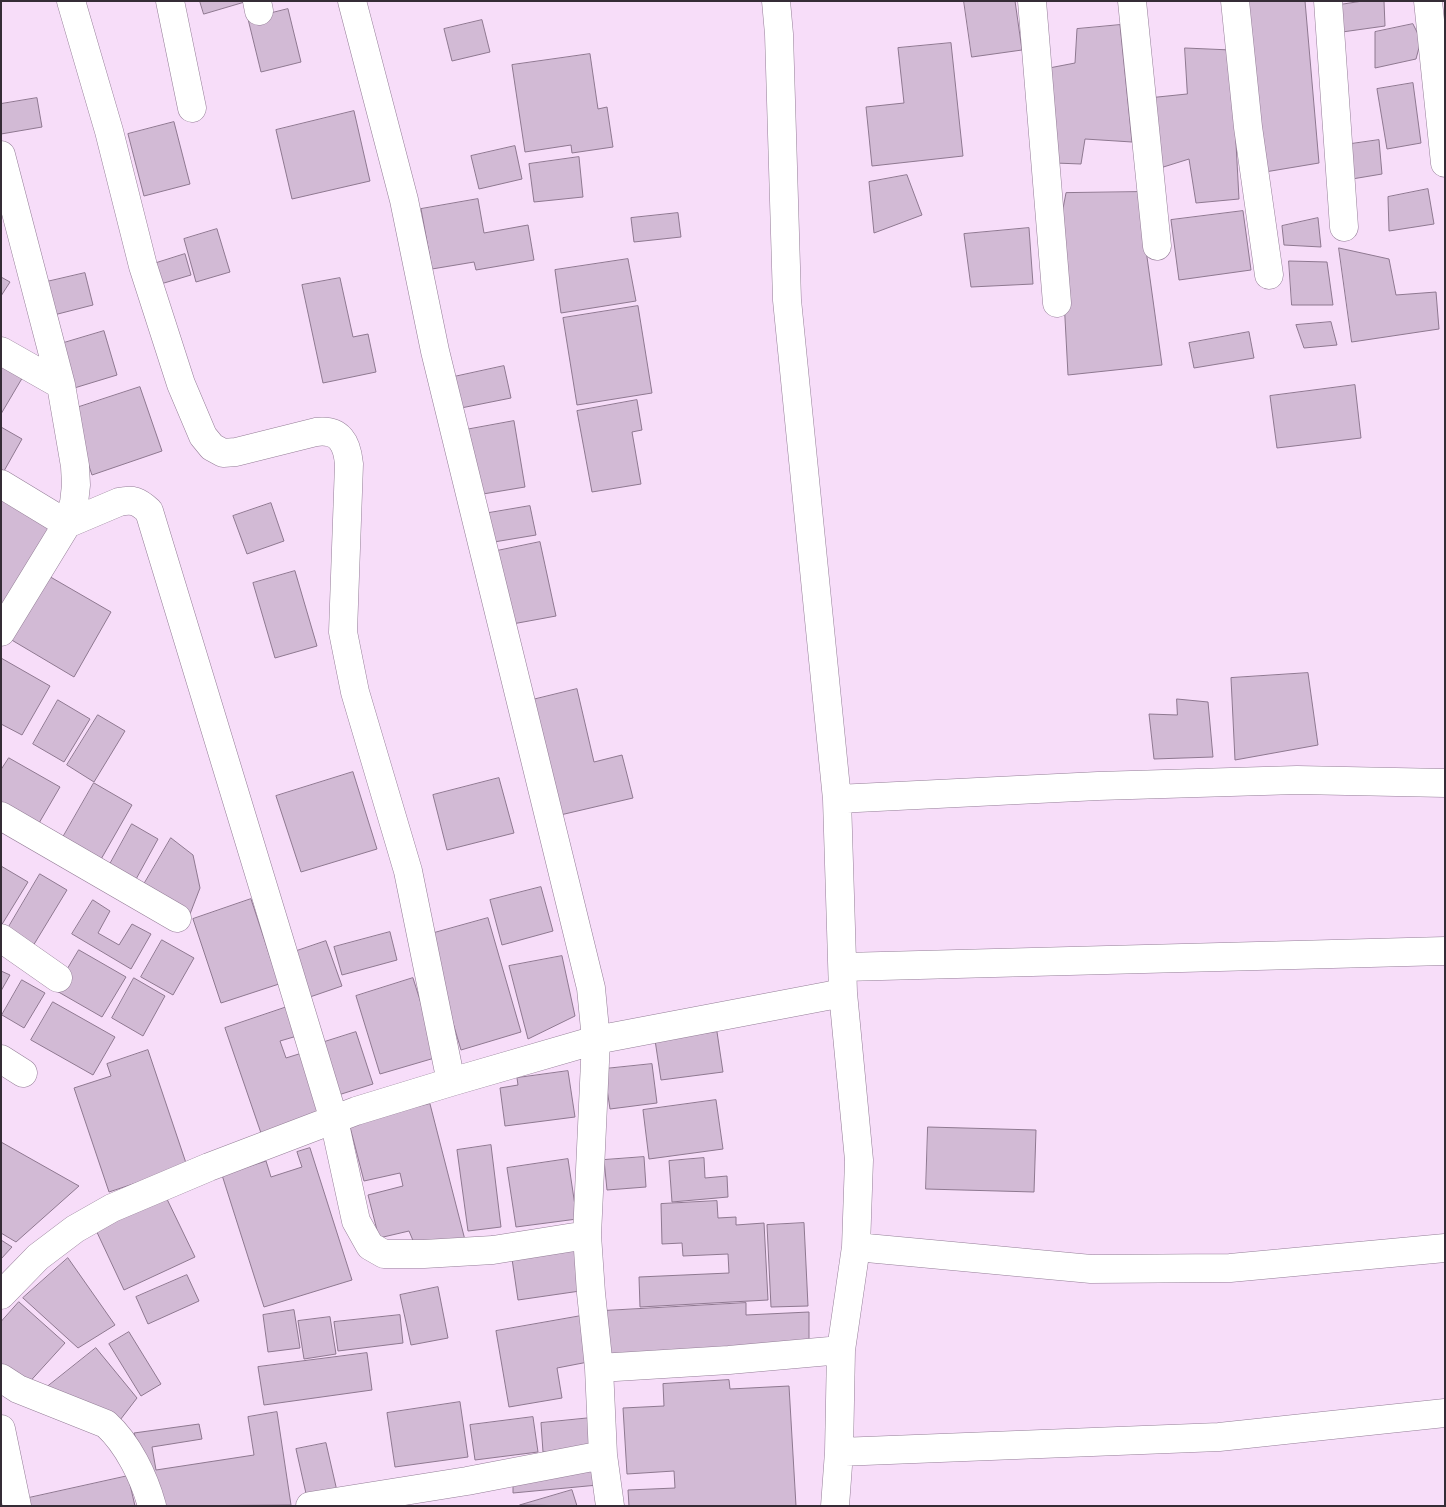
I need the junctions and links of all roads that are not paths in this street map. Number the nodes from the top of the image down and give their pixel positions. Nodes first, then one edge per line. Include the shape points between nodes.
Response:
1 (71, 1) edge
2 (170, 1) edge
3 (352, 1) edge
4 (776, 1) edge
5 (1032, 1) edge
6 (1132, 1) edge
7 (1235, 1) edge
8 (1328, 1) edge
9 (1428, 1) edge
10 (192, 108) dead end
11 (1, 154) edge
12 (1445, 163) edge
13 (1344, 227) dead end
14 (1157, 246) dead end
15 (1269, 275) dead end
16 (1057, 303) dead end
17 (1, 351) edge
18 (61, 385) junction
19 (1, 484) edge
20 (67, 524) junction
21 (2, 630) edge
22 (1445, 783) edge
23 (837, 799) junction
24 (1, 816) edge
25 (177, 918) dead end
26 (1, 938) edge
27 (1445, 951) edge
28 (58, 978) dead end
29 (843, 980) junction
30 (596, 1040) junction
31 (450, 1082) junction
32 (334, 1120) junction
33 (587, 1235) junction
34 (856, 1247) junction
35 (1445, 1248) edge
36 (1, 1295) edge
37 (840, 1350) junction
38 (599, 1368) junction
39 (1, 1378) edge
40 (1445, 1414) edge
41 (1, 1430) edge
42 (840, 1452) junction
43 (603, 1455) junction
44 (318, 1505) edge
45 (17, 1506) edge
46 (152, 1506) edge
47 (610, 1506) edge
48 (835, 1506) edge

1 - 31 street via 109,131 143,266 181,384 203,436 222,453 328,430 342,439 348,451 343,632 355,692 408,871
2 - 10 street
3 - 30 street via 404,200 435,351 591,988
4 - 23 street via 787,300
5 - 16 street
6 - 14 street
7 - 15 street via 1248,127
8 - 13 street
9 - 12 street
11 - 18 street
17 - 18 street
18 - 20 street via 76,485
19 - 20 street
20 - 21 street
20 - 32 street via 127,500 139,502 149,511
22 - 23 street via 1277,781
23 - 29 street
24 - 25 street
26 - 28 street
27 - 29 street
29 - 30 street
29 - 34 street via 859,1160
30 - 31 street
30 - 33 street
31 - 32 street
32 - 33 street via 356,1221 370,1246 384,1254 493,1250
32 - 36 street via 112,1208 75,1229 38,1257
33 - 38 street
34 - 35 street via 1091,1269 1230,1268
34 - 37 street
37 - 38 street
37 - 42 street
38 - 43 street
39 - 46 street via 18,1389 106,1424 114,1431 143,1478
40 - 42 street via 1219,1438
41 - 45 street
42 - 48 street
43 - 44 street
43 - 47 street

